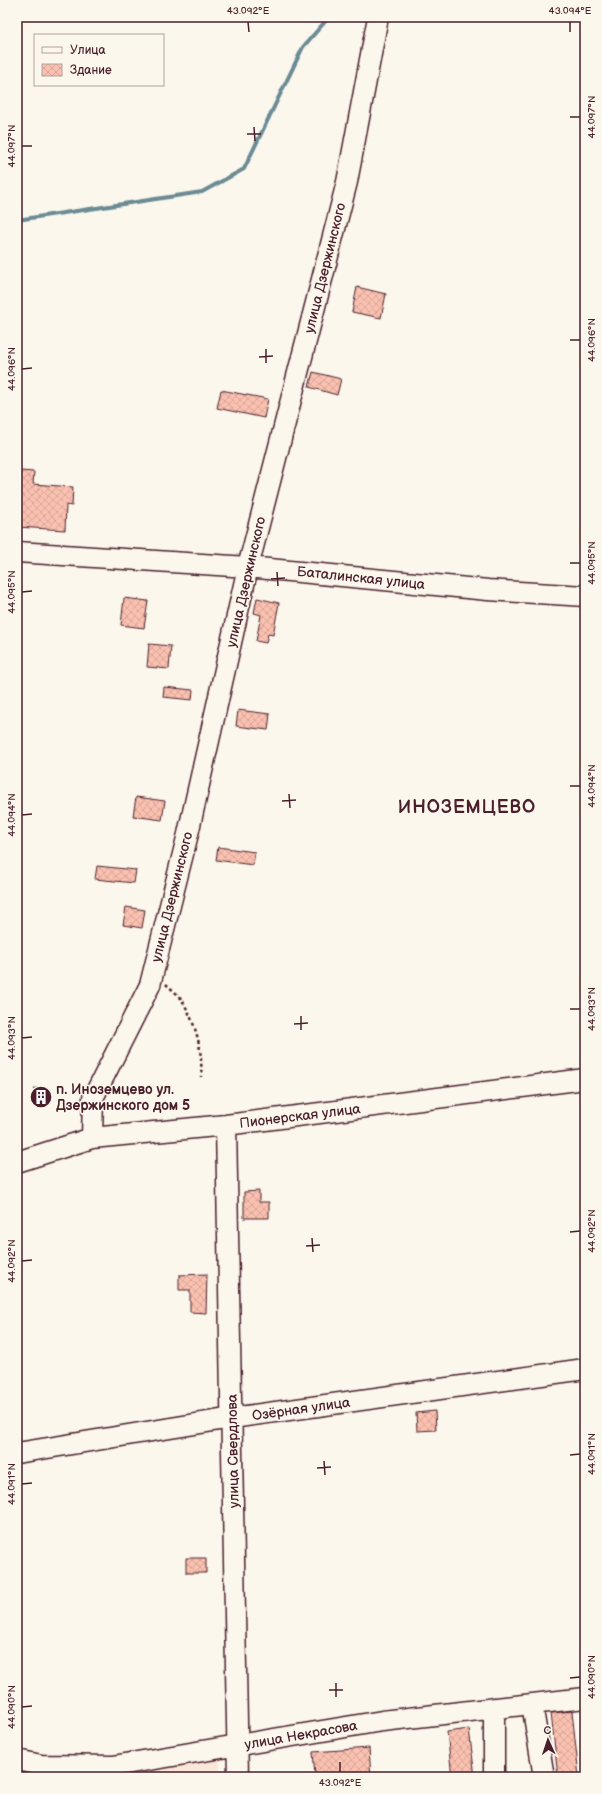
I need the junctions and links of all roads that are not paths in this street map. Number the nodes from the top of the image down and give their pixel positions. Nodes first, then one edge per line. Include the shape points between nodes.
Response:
1 (378, 17) edge
2 (17, 552) edge
3 (248, 567) junction
4 (585, 596) edge
5 (585, 1078) edge
6 (226, 1125) junction
7 (92, 1138) junction
8 (17, 1162) edge
9 (585, 1369) edge
10 (232, 1418) junction
11 (17, 1453) edge
12 (585, 1698) edge
13 (532, 1704) junction
14 (494, 1708) junction
15 (238, 1746) junction
16 (17, 1760) edge
17 (238, 1777) edge
18 (494, 1777) edge
19 (544, 1777) edge

1 - 3 street, улица Дзержинского via 347,182
2 - 3 street, Баталинская улица
3 - 4 street, Баталинская улица via 488,590
3 - 7 street, улица Дзержинского via 188,834 150,985 93,1098
5 - 6 street, Пионерская улица
6 - 7 street, Пионерская улица
6 - 10 street, улица Свердлова
7 - 8 street, Пионерская улица
9 - 10 street, Озёрная улица
10 - 11 street, Озёрная улица
10 - 15 street, улица Свердлова
12 - 13 street, улица Некрасова
13 - 14 street, улица Некрасова
13 - 19 street
14 - 15 street, улица Некрасова via 382,1721
14 - 18 street
15 - 16 street, улица Некрасова via 113,1766 40,1765
15 - 17 street, улица Свердлова

